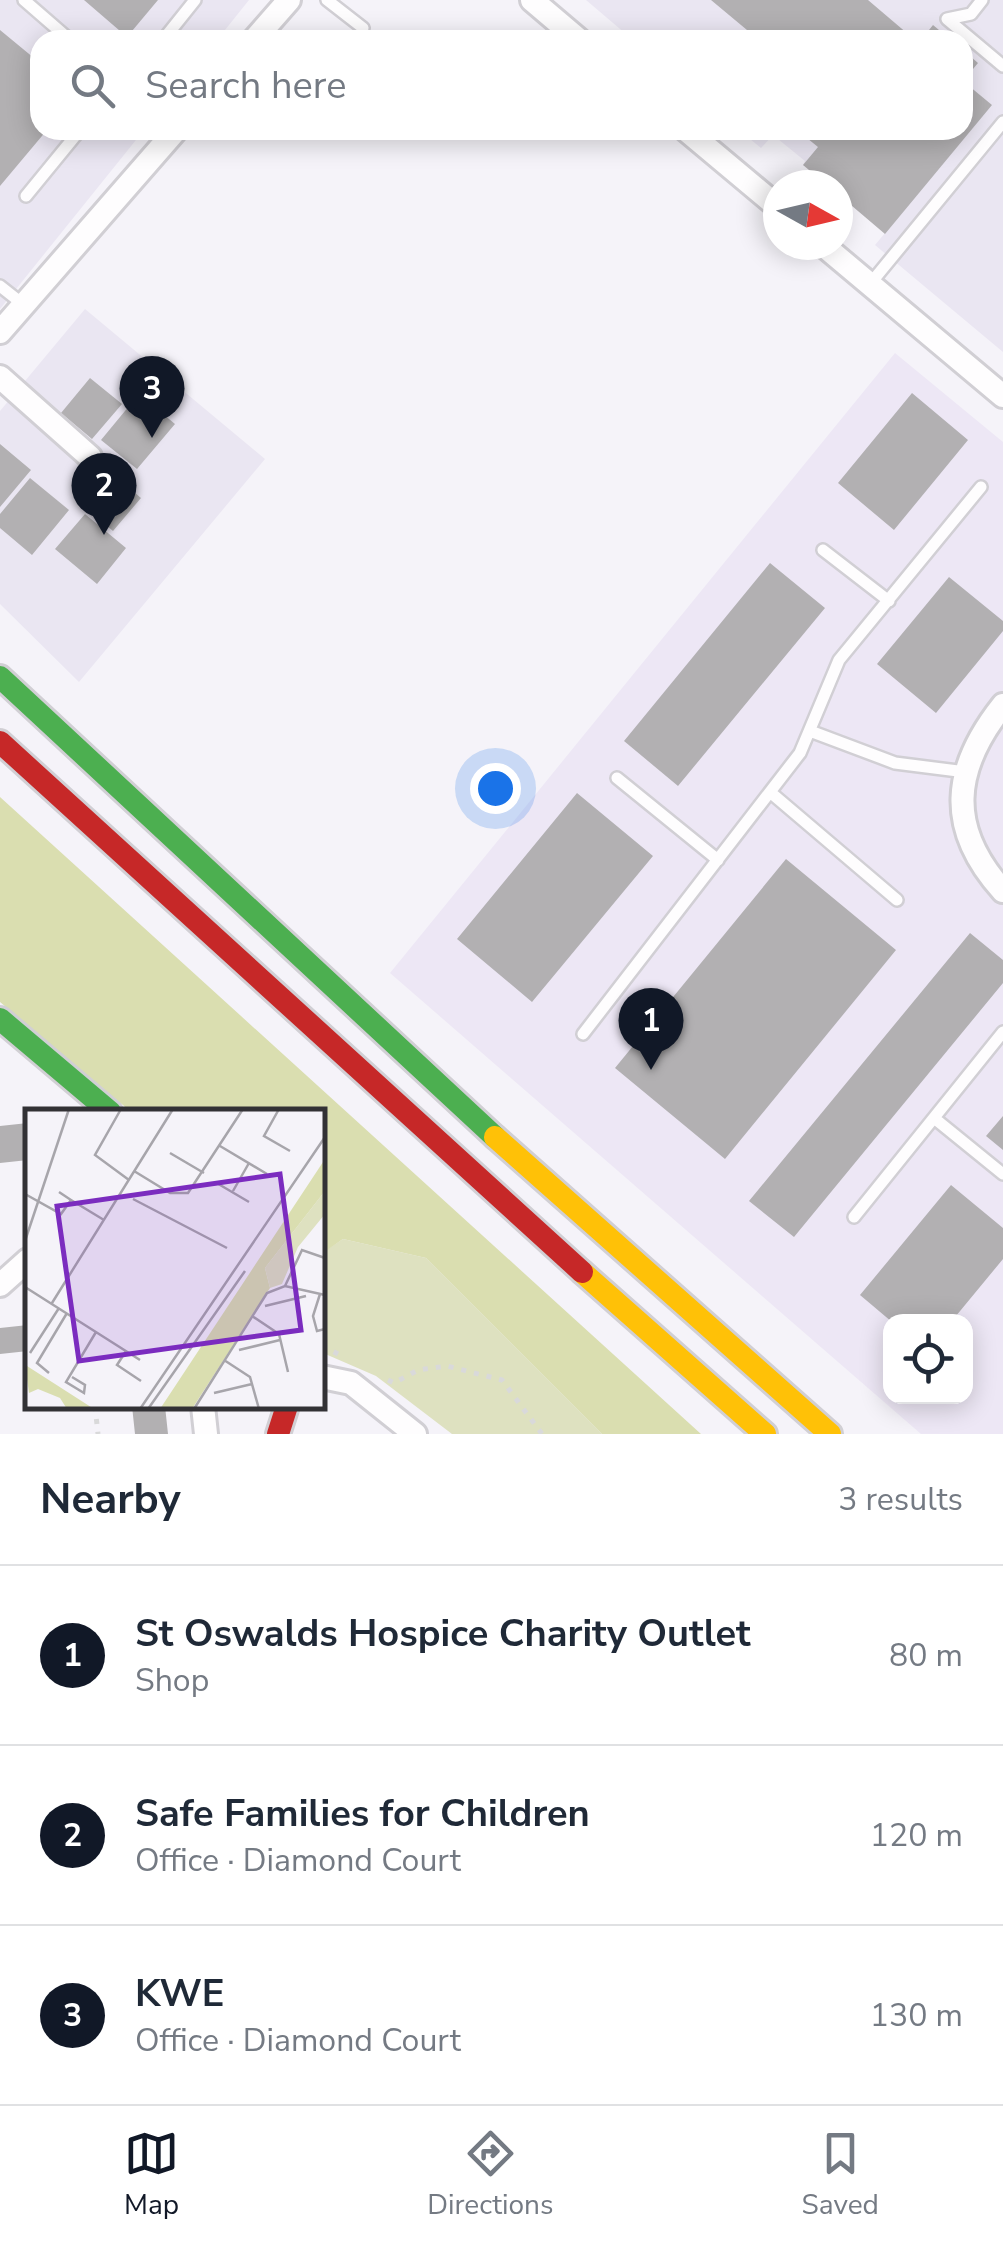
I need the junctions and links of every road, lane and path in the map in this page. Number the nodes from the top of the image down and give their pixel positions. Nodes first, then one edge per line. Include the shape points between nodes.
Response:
1 (24, 0) edge
2 (195, 0) edge
3 (288, 0) edge
4 (326, 0) edge
5 (532, 0) edge
6 (982, 0) edge
7 (363, 28) dead end
8 (58, 30) edge
9 (171, 30) edge
10 (262, 30) edge
11 (567, 30) edge
12 (960, 30) edge
13 (973, 41) edge
14 (1003, 66) edge
15 (1003, 122) edge
16 (72, 140) edge
17 (164, 140) edge
18 (698, 140) edge
19 (763, 194) edge
20 (26, 196) dead end
21 (841, 260) edge
22 (870, 284) junction
23 (0, 286) edge
24 (24, 305) junction
25 (0, 332) edge
26 (0, 377) edge
27 (1003, 396) edge
28 (90, 457) dead end
29 (981, 487) dead end
30 (824, 550) dead end
31 (888, 601) junction
32 (0, 677) edge
33 (1003, 705) edge
34 (810, 731) junction
35 (0, 742) edge
36 (966, 772) junction
37 (617, 778) dead end
38 (770, 792) junction
39 (718, 860) junction
40 (1003, 891) edge
41 (897, 900) dead end
42 (0, 1018) edge
43 (1003, 1032) edge
44 (583, 1034) dead end
45 (106, 1109) edge
46 (934, 1118) junction
47 (1003, 1174) edge
48 (854, 1217) dead end
49 (25, 1263) edge
50 (0, 1286) edge
51 (325, 1348) edge
52 (351, 1361) dead end
53 (380, 1376) dead end
54 (325, 1378) edge
55 (95, 1409) edge
56 (203, 1409) edge
57 (286, 1409) edge
58 (98, 1434) edge
59 (206, 1434) edge
60 (278, 1434) edge
61 (415, 1434) edge
62 (542, 1434) edge
63 (765, 1434) edge
64 (830, 1434) edge

1 - 8 lane
2 - 9 lane
3 - 10 street
4 - 7 lane
5 - 11 street
6 - 12 lane via 970,14 947,19
13 - 14 lane
15 - 22 lane
16 - 20 lane
17 - 24 street
18 - 19 street
21 - 22 street
22 - 27 street
23 - 24 lane
24 - 25 street
26 - 28 street
29 - 31 lane
30 - 31 lane
31 - 34 lane via 839,660
32 - 64 main road via 506,1146
33 - 36 street
34 - 36 lane via 894,763
34 - 38 lane
35 - 63 main road
36 - 40 street via 959,802 967,836
37 - 39 lane
38 - 39 lane
38 - 41 lane
39 - 44 lane
42 - 45 main road
43 - 46 lane
46 - 47 lane
46 - 48 lane
49 - 50 street
51 - 52 path
53 - 62 path via 394,1383 418,1370 447,1366 502,1380
54 - 61 street via 351,1383
55 - 58 path
56 - 59 street
57 - 60 main road

